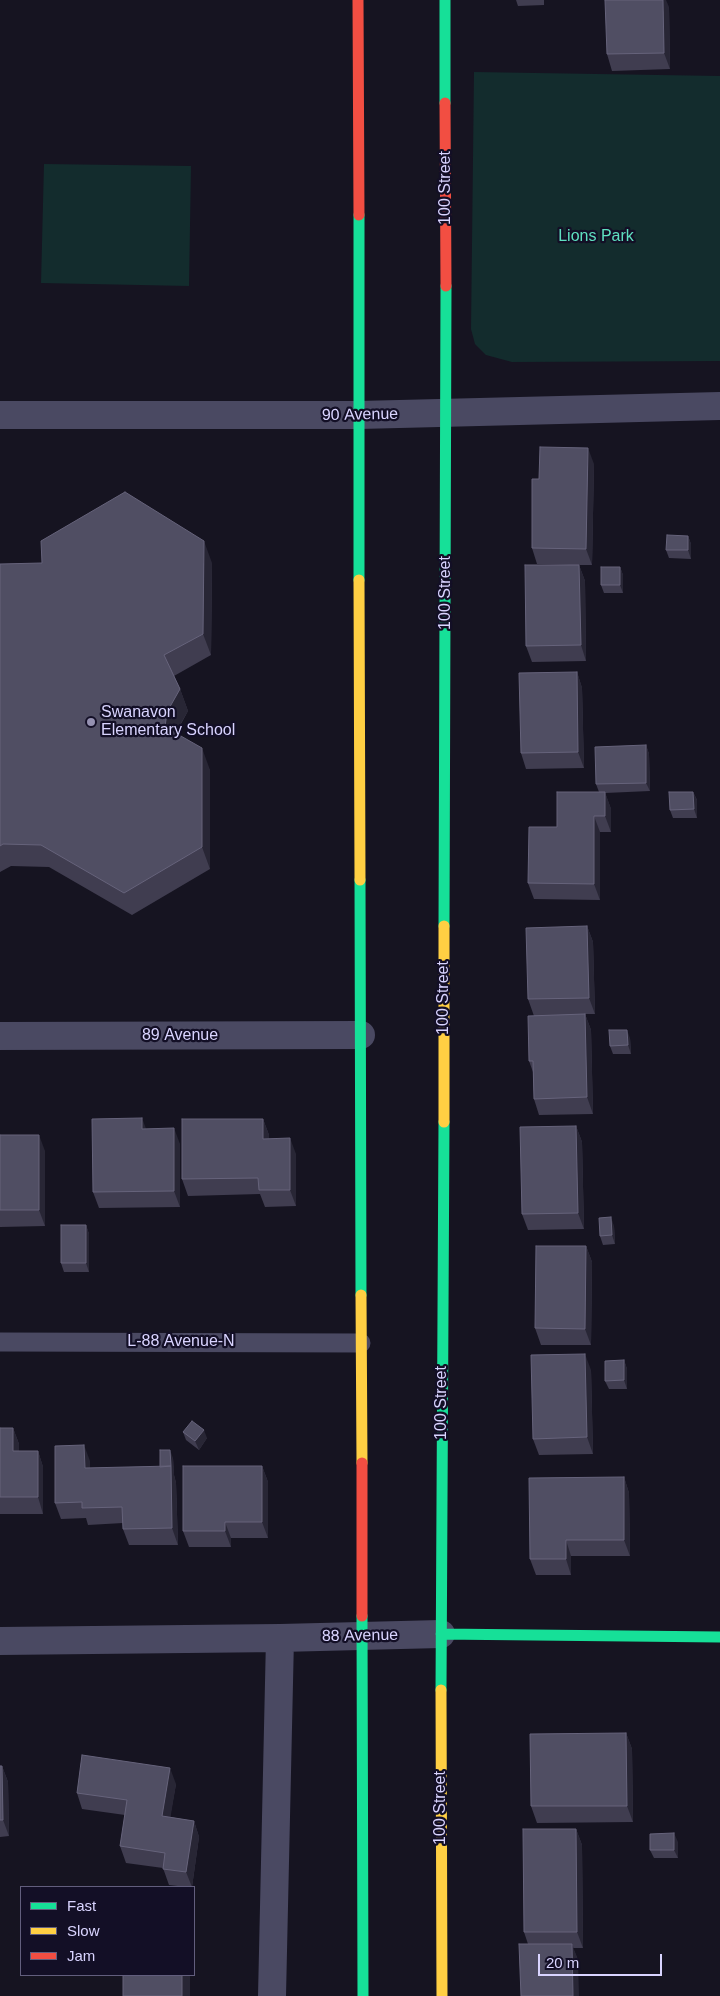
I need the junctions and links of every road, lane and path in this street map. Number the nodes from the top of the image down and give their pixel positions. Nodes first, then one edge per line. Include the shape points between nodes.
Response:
1 (358, 0) edge
2 (445, 0) edge
3 (720, 406) edge
4 (447, 413) junction
5 (0, 415) edge
6 (359, 415) junction
7 (360, 1035) junction
8 (0, 1036) edge
9 (0, 1342) edge
10 (361, 1342) junction
11 (441, 1634) junction
12 (362, 1636) junction
13 (720, 1637) edge
14 (280, 1638) junction
15 (0, 1641) edge
16 (272, 1996) edge
17 (363, 1996) edge
18 (442, 1996) edge

1 - 6 street
2 - 4 street, 100 Street
3 - 4 street, 90 Avenue
4 - 6 street, 90 Avenue
4 - 11 street, 100 Street
5 - 6 street, 90 Avenue
6 - 7 street
7 - 8 street, 89 Avenue
7 - 10 street
9 - 10 lane, L-88 Avenue-N
10 - 12 street
11 - 12 street, 88 Avenue
11 - 13 street, 88 Avenue
11 - 18 street, 100 Street
12 - 14 street, 88 Avenue
12 - 17 street
14 - 15 street, 88 Avenue
14 - 16 street

